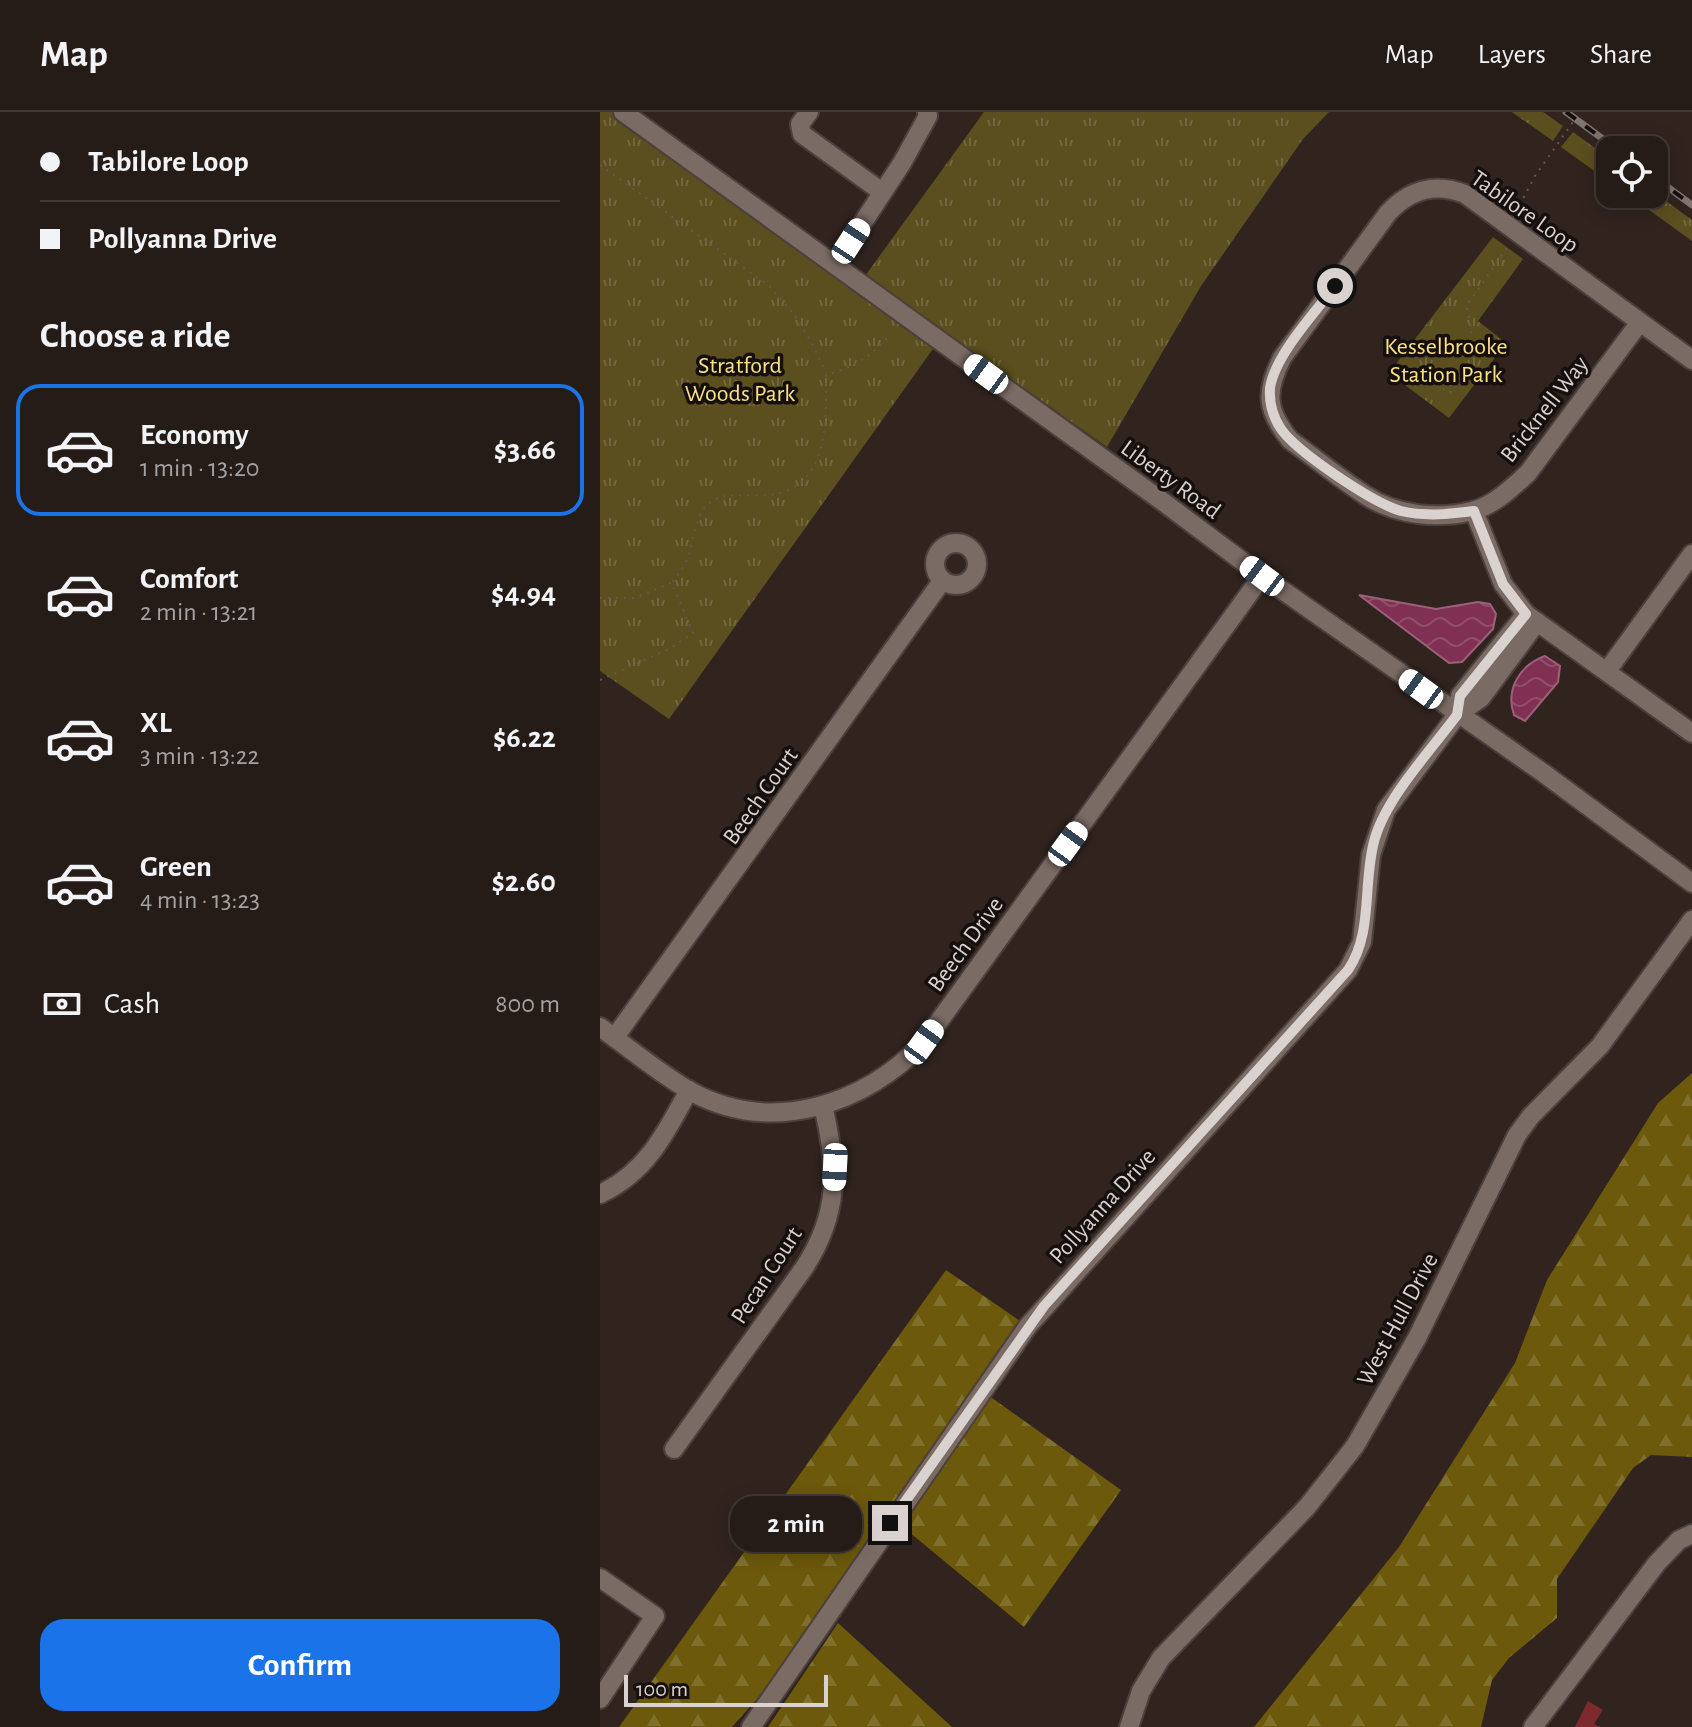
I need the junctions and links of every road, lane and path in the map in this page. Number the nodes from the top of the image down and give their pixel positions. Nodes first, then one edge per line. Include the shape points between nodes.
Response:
1 (623, 112) edge
2 (809, 112) edge
3 (927, 112) edge
4 (1580, 112) edge
5 (600, 165) edge
6 (882, 192) junction
7 (1513, 229) junction
8 (835, 265) junction
9 (1640, 322) junction
10 (889, 336) dead end
11 (1692, 360) edge
12 (826, 375) junction
13 (1443, 389) dead end
14 (1474, 511) junction
15 (1692, 554) edge
16 (1262, 576) junction
17 (942, 581) dead end
18 (672, 583) junction
19 (600, 598) edge
20 (1532, 618) junction
21 (1607, 671) junction
22 (600, 680) edge
23 (1457, 715) junction
24 (1692, 733) edge
25 (1692, 883) edge
26 (1692, 920) edge
27 (607, 1032) edge
28 (689, 1090) junction
29 (823, 1106) junction
30 (600, 1194) edge
31 (674, 1449) dead end
32 (1692, 1534) edge
33 (600, 1578) edge
34 (600, 1699) edge
35 (751, 1727) edge
36 (1129, 1727) edge
37 (1533, 1727) edge

1 - 8 street, Liberty Road
2 - 6 street via 800,124 802,134
3 - 6 street
4 - 7 path via 1535,176
5 - 12 path via 768,285 808,334
6 - 8 street
7 - 9 street, Tabilore Loop
7 - 13 path via 1467,305 1471,331 1460,380 1455,390
7 - 14 street, Tabilore Loop via 1451,188 1423,189 1399,200 1272,377 1270,406 1290,440 1365,496 1415,513
8 - 16 street, Liberty Road
9 - 11 street, Tabilore Loop
9 - 14 street, Bricknell Way via 1528,473
10 - 12 path via 855,366
12 - 18 path via 822,445 815,465 787,491 718,498 702,511 687,561
14 - 20 street via 1503,584
15 - 21 street
16 - 23 street, Liberty Road
16 - 29 street, Beech Drive via 924,1042 889,1075
17 - 27 street, Beech Court
18 - 19 path via 634,598
18 - 22 path via 693,633
20 - 21 street
20 - 23 street, Pollyanna Drive via 1460,696
21 - 24 street
23 - 25 street, Liberty Road
23 - 35 street, Pollyanna Drive via 1381,820 1371,855 1362,942 1348,970 1028,1326
26 - 36 street, West Hull Drive via 1600,1046 1517,1135 1417,1338 1355,1446 1307,1507 1161,1658 1141,1691
27 - 28 street, Beech Drive
28 - 29 street, Beech Drive via 752,1110
28 - 30 street via 644,1163
29 - 31 street, Pecan Court via 835,1167 822,1236
32 - 37 street via 1657,1563
33 - 34 street via 655,1616

